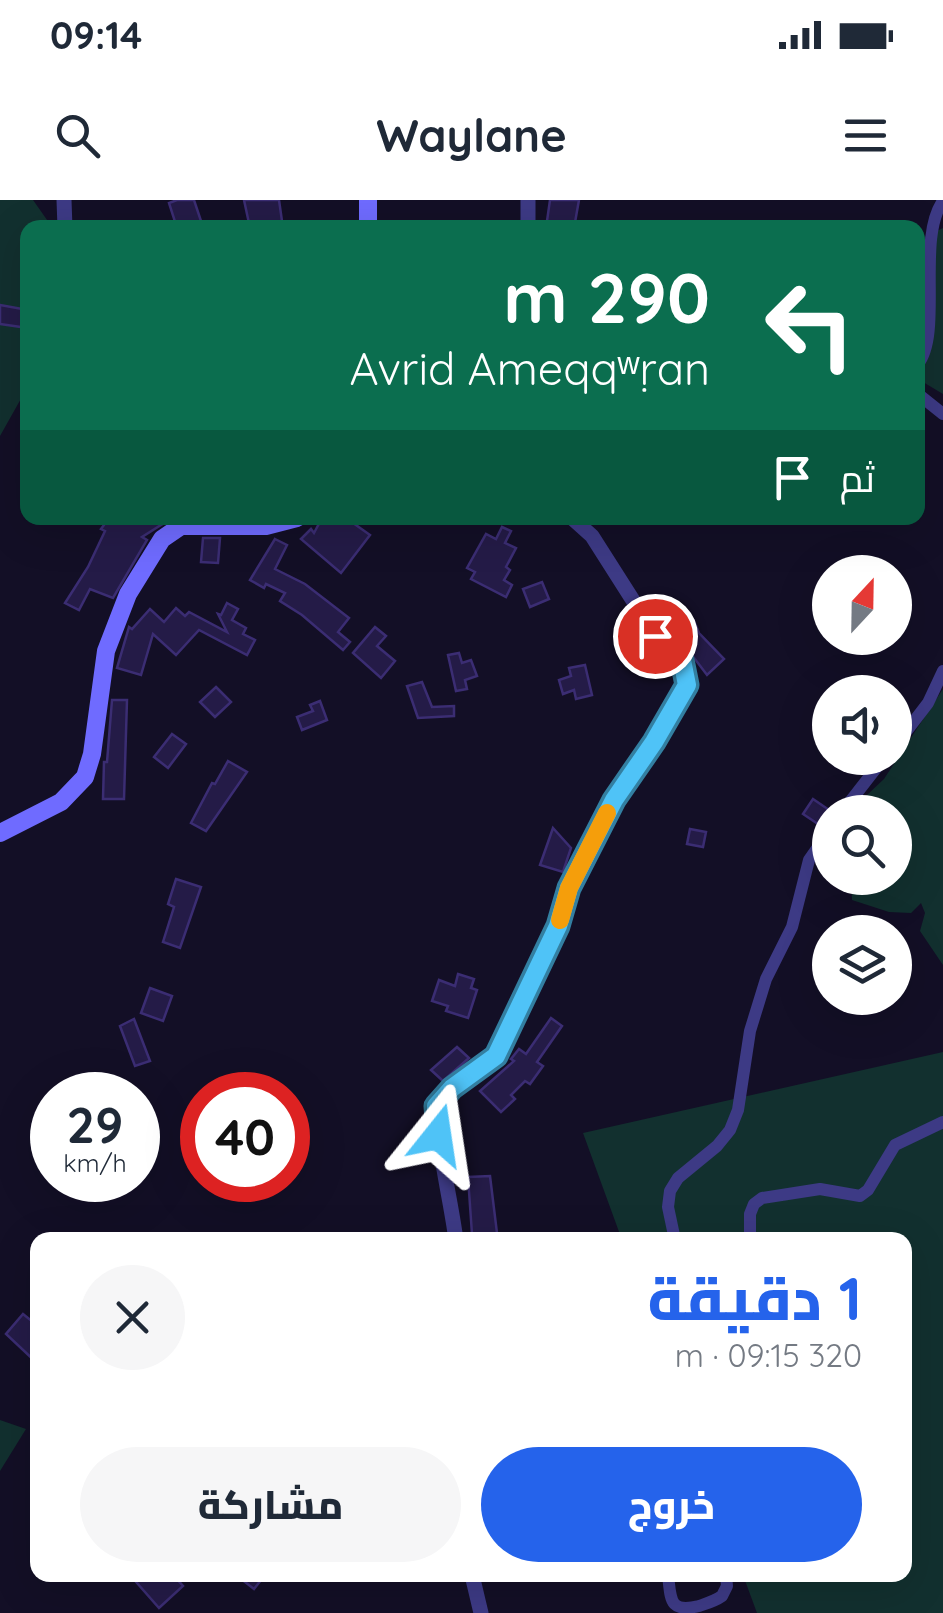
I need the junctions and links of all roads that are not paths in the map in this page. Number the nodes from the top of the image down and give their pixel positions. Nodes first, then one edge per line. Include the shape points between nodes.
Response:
1 (943, 201) edge
2 (925, 353) edge
3 (270, 525) edge
4 (580, 525) edge
5 (943, 671) edge
6 (912, 724) edge
7 (871, 775) edge
8 (855, 795) edge
9 (0, 833) edge
10 (812, 857) edge
11 (943, 1122) edge
12 (455, 1232) edge
13 (673, 1232) edge
14 (750, 1232) edge
15 (474, 1582) edge
16 (669, 1582) edge
17 (727, 1582) edge
18 (481, 1613) edge

1 - 2 street via 931,259
3 - 9 main road via 181,526 162,539 128,594 106,651 84,777 61,802
4 - 12 street via 655,636 682,660 687,685 614,800 496,1056 436,1106
5 - 6 street
7 - 8 street
10 - 13 street via 750,1031 738,1110 730,1130 670,1191
11 - 14 street via 895,1144 860,1196 820,1189 762,1198 750,1214
15 - 18 street
16 - 17 street via 672,1601 685,1610 722,1596

